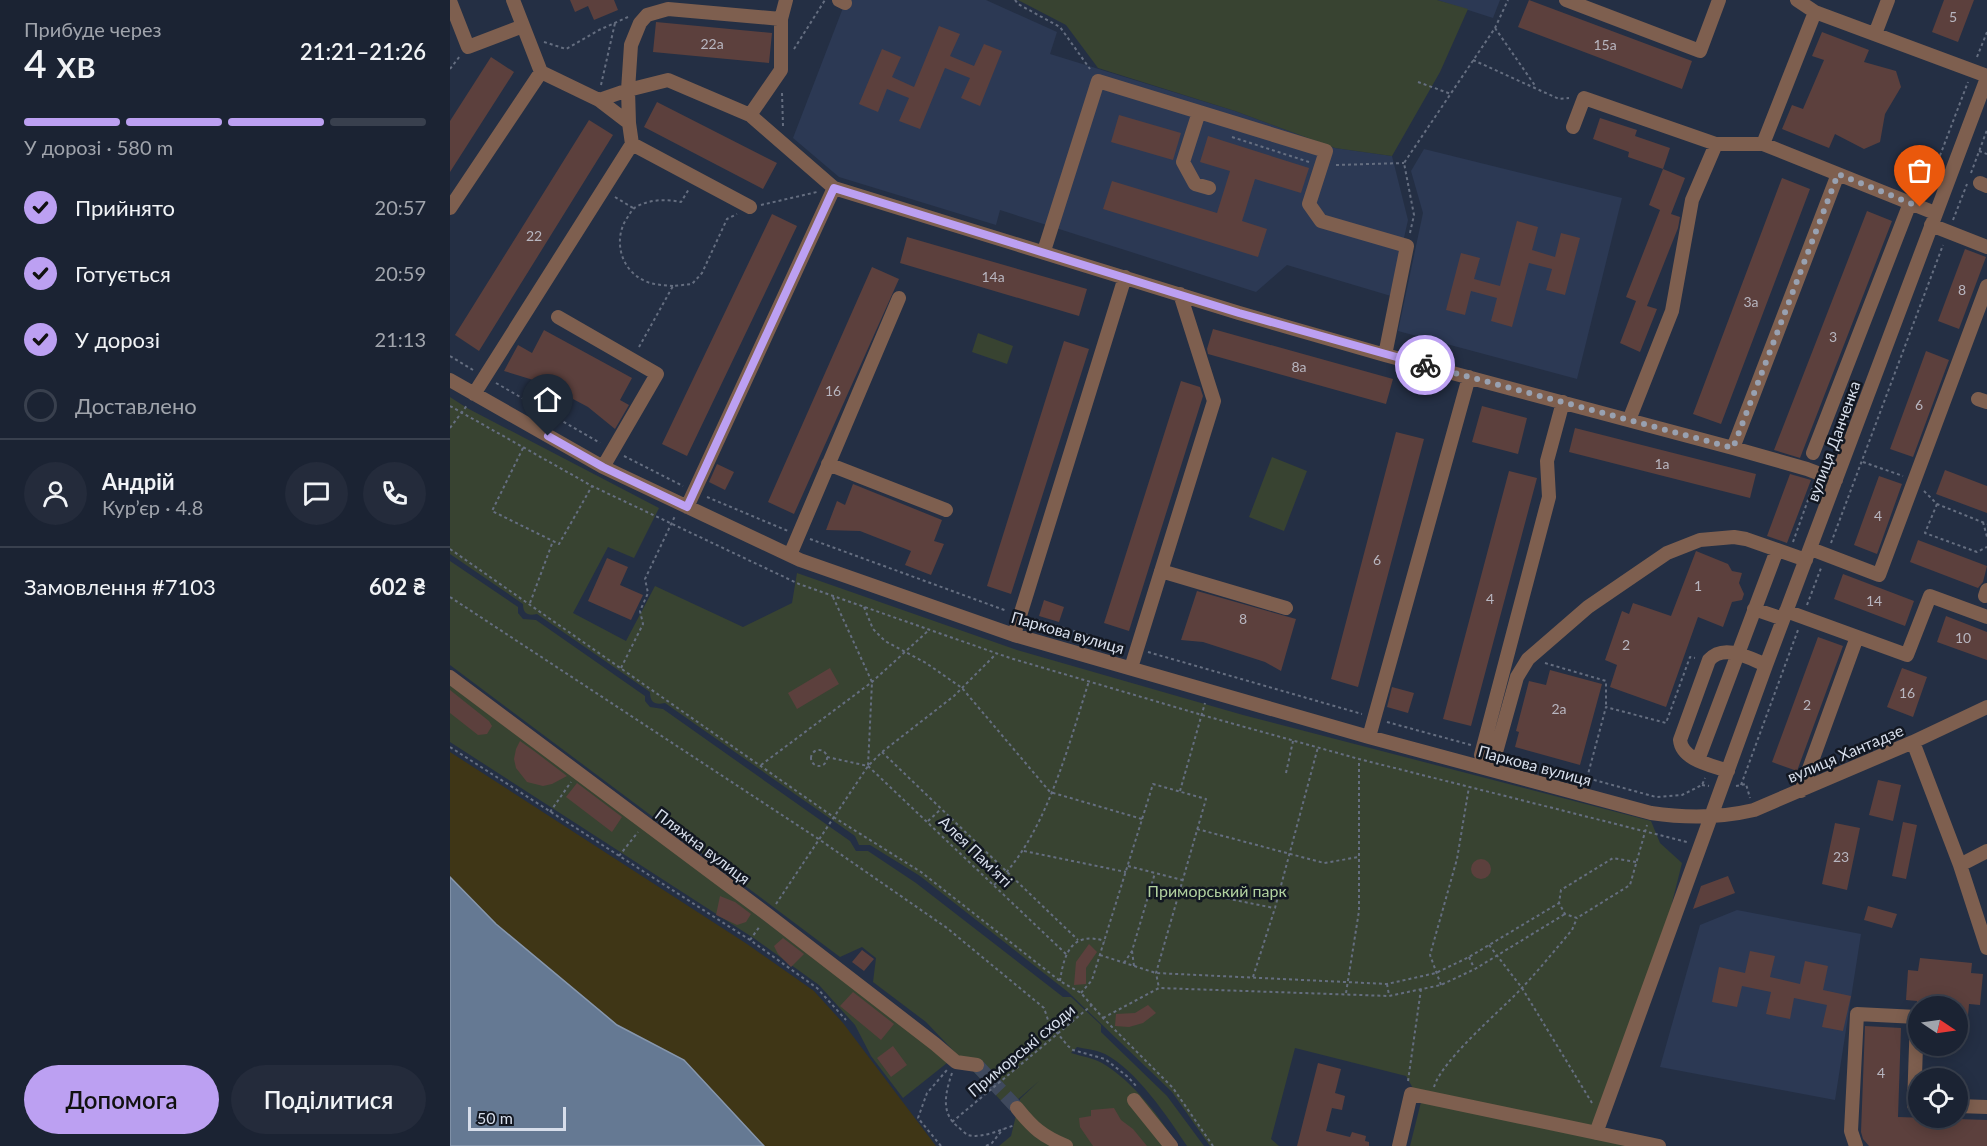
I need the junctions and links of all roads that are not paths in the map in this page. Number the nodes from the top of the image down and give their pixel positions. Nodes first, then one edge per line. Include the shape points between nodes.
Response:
1 (513, 0) edge
2 (786, 0) edge
3 (1566, 0) edge
4 (1719, 0) edge
5 (1797, 0) edge
6 (1888, 0) edge
7 (450, 1) edge
8 (1815, 12) junction
9 (781, 19) junction
10 (523, 26) junction
11 (1875, 34) junction
12 (541, 72) junction
13 (1987, 77) edge
14 (628, 90) junction
15 (599, 100) junction
16 (1199, 112) junction
17 (750, 115) junction
18 (629, 123) junction
19 (1573, 127) dead end
20 (632, 144) junction
21 (1716, 144) junction
22 (1763, 144) junction
23 (1838, 174) junction
24 (834, 188) junction
25 (1209, 188) dead end
26 (1915, 205) junction
27 (450, 207) edge
28 (750, 207) road end
29 (1933, 219) junction
30 (1987, 247) edge
31 (1044, 251) junction
32 (1125, 277) junction
33 (1987, 286) edge
34 (1180, 294) junction
35 (899, 298) dead end
36 (558, 317) dead end
37 (1385, 355) junction
38 (1469, 377) junction
39 (450, 380) edge
40 (474, 394) junction
41 (1563, 402) junction
42 (1629, 420) junction
43 (1733, 448) junction
44 (1813, 453) dead end
45 (828, 464) junction
46 (603, 467) junction
47 (1836, 480) junction
48 (687, 507) junction
49 (946, 510) dead end
50 (1783, 552) junction
51 (790, 555) junction
52 (1809, 555) junction
53 (1161, 571) junction
54 (1286, 609) dead end
55 (1754, 609) junction
56 (1785, 615) junction
57 (1987, 617) edge
58 (1014, 635) junction
59 (1857, 637) junction
60 (1737, 654) junction
61 (1766, 665) junction
62 (1131, 668) junction
63 (450, 677) edge
64 (1987, 707) edge
65 (1369, 736) junction
66 (1913, 742) junction
67 (1489, 750) junction
68 (1698, 760) junction
69 (1478, 766) junction
70 (1728, 771) junction
71 (1801, 791) junction
72 (1712, 815) junction
73 (1987, 851) edge
74 (1960, 865) junction
75 (1987, 948) edge
76 (977, 1065) tunnel mouth
77 (1915, 1068) edge
78 (1138, 1097) road end
79 (1968, 1106) edge
80 (1987, 1107) edge
81 (1017, 1108) tunnel mouth
82 (1596, 1133) junction
83 (1065, 1146) edge
84 (1171, 1146) edge
85 (1399, 1146) edge
86 (1659, 1146) edge
87 (1856, 1146) edge

1 - 10 street
2 - 9 street
3 - 4 street via 1700,51
5 - 8 street
6 - 11 street
7 - 10 street via 468,47
8 - 11 street
8 - 22 street
9 - 14 street via 668,9 647,15 631,45
9 - 17 street via 782,70
10 - 12 street
11 - 13 street
12 - 15 street
12 - 27 street
13 - 29 street, вулиця Данченка
14 - 15 street
14 - 17 street via 668,80
14 - 18 street
15 - 18 street
16 - 25 street via 1183,162 1195,184
16 - 31 street via 1098,81
16 - 37 street via 1326,151 1310,204 1321,221 1407,246
17 - 24 street
18 - 20 street
19 - 21 street via 1584,98
20 - 28 street
20 - 40 street
21 - 22 street
21 - 42 street via 1692,200 1672,311
22 - 23 street
23 - 26 street
23 - 43 street
24 - 31 street
24 - 48 street
26 - 29 street
26 - 44 street
29 - 30 street via 1948,232
29 - 47 street, вулиця Данченка
31 - 32 street
32 - 34 street
32 - 58 street
33 - 52 street via 1879,574 1827,555
34 - 37 street
34 - 53 street via 1214,401
35 - 45 street
36 - 46 street via 657,374
37 - 38 street
38 - 41 street
38 - 65 street
39 - 40 street, Паркова вулиця
40 - 46 street, Паркова вулиця
41 - 42 street
41 - 67 street via 1547,461 1549,497
42 - 43 street
43 - 47 street
45 - 49 street
45 - 51 street
46 - 48 street, Паркова вулиця
47 - 52 street, вулиця Данченка
48 - 51 street, Паркова вулиця
50 - 52 street
50 - 55 street
50 - 67 street via 1734,537 1711,538 1678,547 1656,559 1602,596 1528,659 1516,677
51 - 58 street, Паркова вулиця
52 - 56 street, вулиця Данченка
53 - 54 street
53 - 62 street
55 - 56 street
55 - 60 street
56 - 59 street via 1803,617
56 - 61 street, вулиця Данченка
57 - 59 street via 1930,596 1907,655
58 - 62 street, Паркова вулиця
59 - 71 street
60 - 61 street
60 - 68 street
60 - 68 street via 1720,651 1709,660 1680,740 1683,752
61 - 70 street, вулиця Данченка
62 - 65 street, Паркова вулиця
63 - 76 street, Пляжна вулиця via 768,915 956,1062
64 - 66 street, вулиця Хантадзе
65 - 69 street, Паркова вулиця
66 - 71 street, вулиця Хантадзе
66 - 74 street
67 - 69 street
68 - 70 street
69 - 72 street, Паркова вулиця via 1651,813
70 - 72 street, вулиця Данченка
71 - 72 street, вулиця Хантадзе via 1754,810
72 - 82 street, вулиця Данченка
73 - 74 street
74 - 75 street
77 - 87 street via 1917,1017 1857,1014 1851,1131
78 - 84 street
79 - 80 street
81 - 83 street via 1046,1138
82 - 85 street via 1411,1094
82 - 86 street

